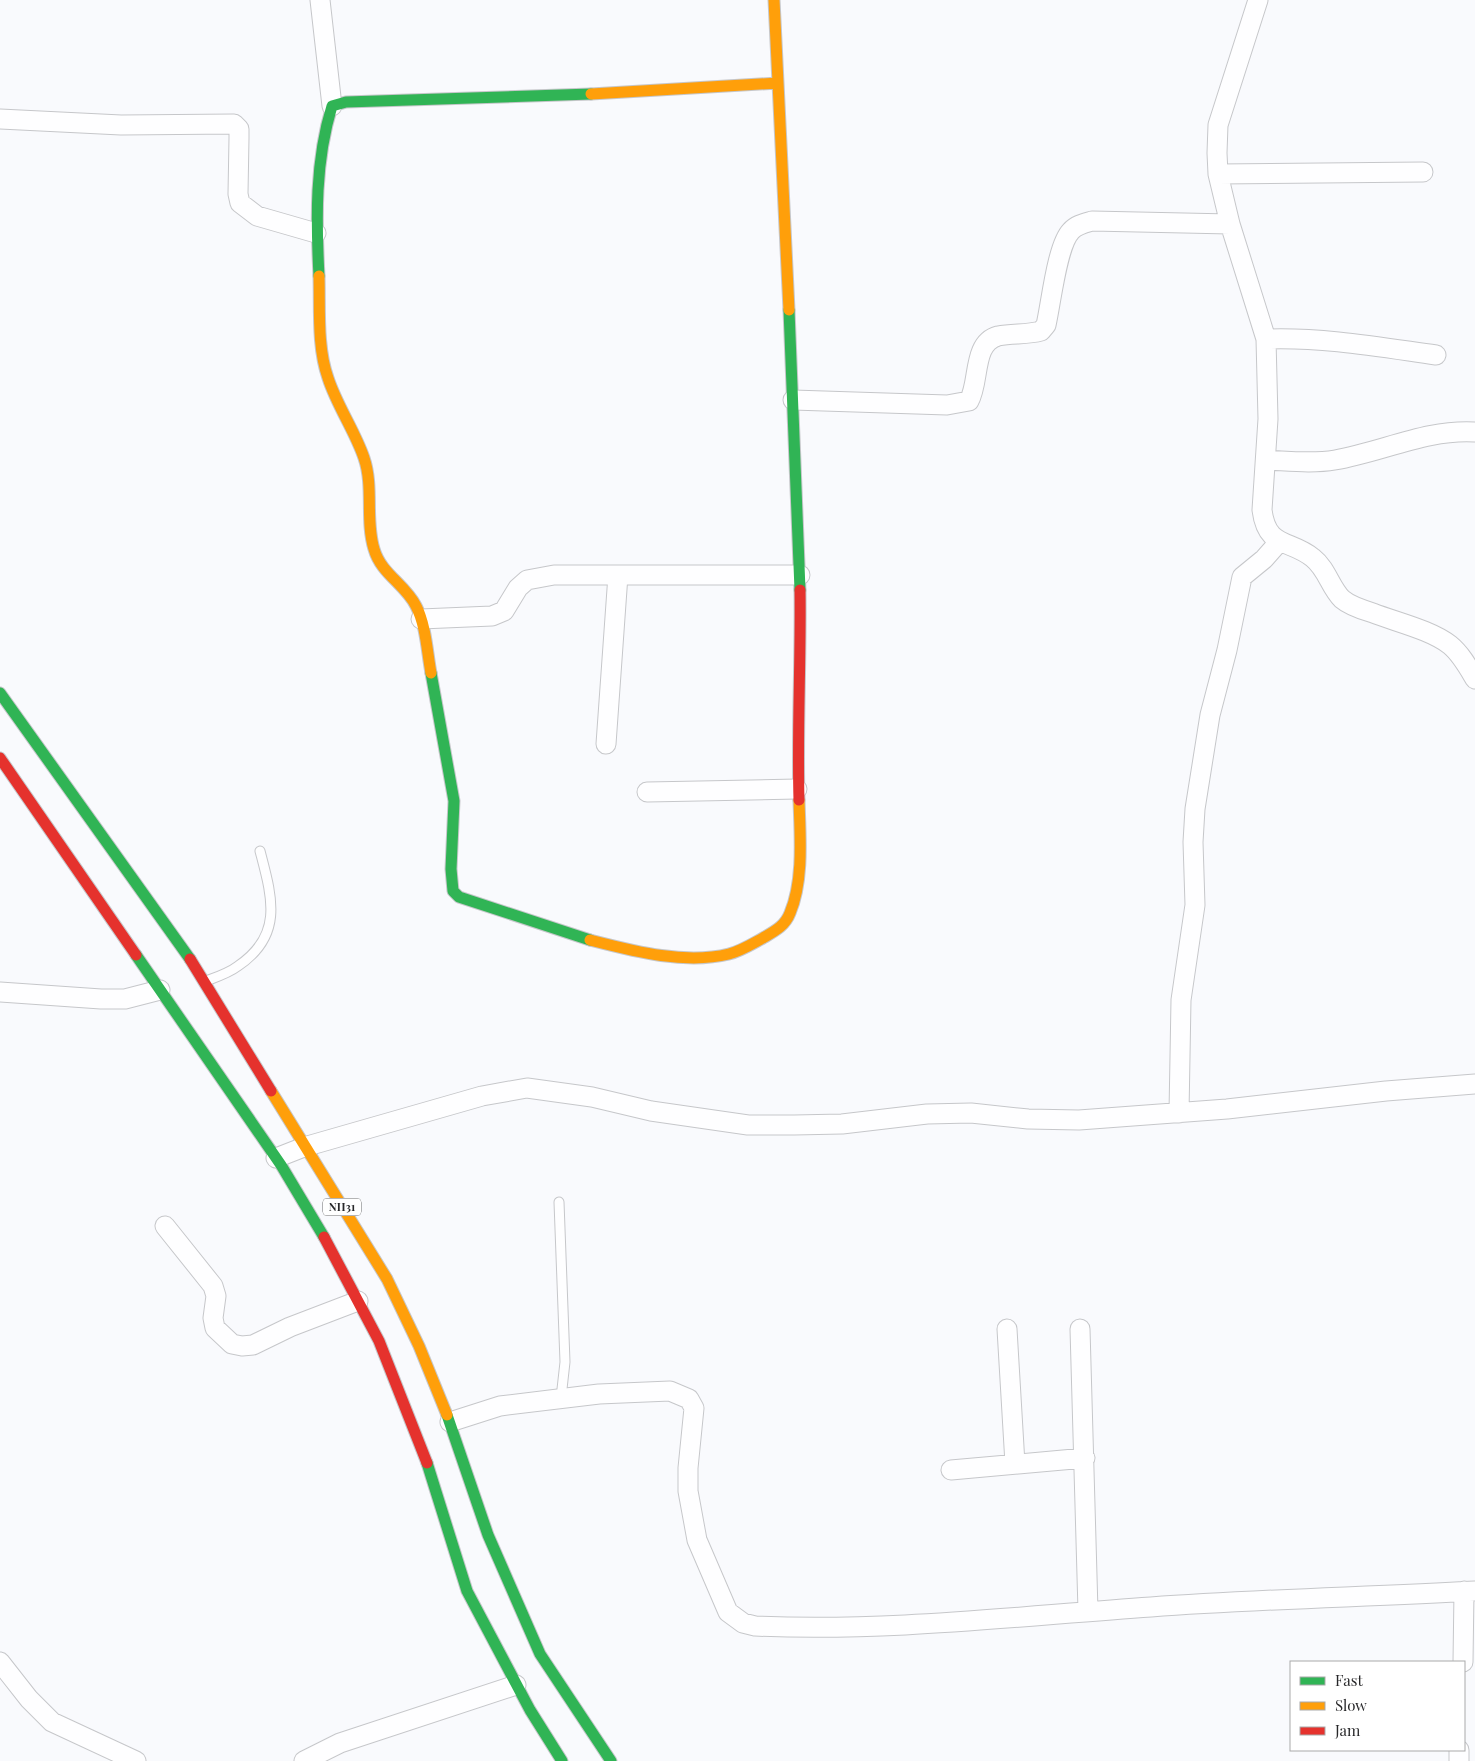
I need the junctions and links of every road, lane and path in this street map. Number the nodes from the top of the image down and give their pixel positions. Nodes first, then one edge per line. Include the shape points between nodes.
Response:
1 (320, 0) edge
2 (774, 0) edge
3 (1258, 0) edge
4 (778, 83) junction
5 (332, 106) junction
6 (0, 119) edge
7 (1423, 172) dead end
8 (1218, 174) junction
9 (1230, 224) junction
10 (316, 233) junction
11 (1266, 339) junction
12 (1436, 355) dead end
13 (793, 400) junction
14 (1475, 432) edge
15 (1266, 460) junction
16 (1279, 542) junction
17 (618, 575) junction
18 (800, 575) junction
19 (421, 619) junction
20 (1475, 679) edge
21 (0, 693) edge
22 (606, 744) dead end
23 (0, 758) edge
24 (797, 789) junction
25 (647, 792) dead end
26 (260, 851) dead end
27 (204, 982) junction
28 (160, 990) junction
29 (0, 992) edge
30 (1475, 1084) edge
31 (1179, 1113) junction
32 (304, 1147) junction
33 (276, 1158) junction
34 (559, 1202) dead end
35 (165, 1226) dead end
36 (358, 1301) junction
37 (1007, 1328) dead end
38 (1080, 1329) dead end
39 (562, 1398) junction
40 (450, 1422) junction
41 (1085, 1458) junction
42 (1015, 1464) junction
43 (951, 1470) dead end
44 (1470, 1591) edge
45 (1088, 1611) junction
46 (1463, 1661) edge
47 (0, 1662) edge
48 (516, 1685) junction
49 (136, 1761) edge
50 (304, 1761) edge
51 (562, 1761) edge
52 (611, 1761) edge

1 - 5 street
2 - 4 main road
3 - 8 street via 1218,125
4 - 5 main road via 615,93 346,102
4 - 13 main road
5 - 10 main road via 324,132
6 - 10 street via 121,125 234,124 239,138 240,203 257,216
7 - 8 street
8 - 9 street
9 - 11 street
9 - 13 street via 1092,221 1077,226 1066,238 1061,252 1046,325 1041,331 989,340 979,359 969,401 947,405
10 - 19 main road via 322,348 327,376 364,458 373,547 380,565 416,605
11 - 12 street via 1344,341
11 - 15 street via 1269,370
13 - 18 main road
14 - 15 street via 1446,432 1334,460
15 - 16 street via 1262,510 1269,534
16 - 20 street via 1312,557 1323,568 1342,599 1450,645 1462,657
16 - 31 street via 1242,577 1228,650 1210,715 1195,809 1195,905 1181,1000
17 - 18 street
17 - 19 street via 540,577 527,580 504,611 492,616
17 - 22 street
18 - 24 main road
19 - 24 main road via 454,801 452,884 453,891 459,896 627,950 683,956 725,955 741,950 782,927 793,901 799,870
21 - 27 main road, NH31 via 185,950
23 - 28 main road, NH31
24 - 25 street
26 - 27 lane via 272,895 272,918 267,936 238,967
27 - 32 main road, NH31
28 - 29 street via 125,999
28 - 33 main road, NH31
30 - 31 street
31 - 32 street via 1078,1120 970,1113 927,1114 842,1124 748,1125 527,1088 482,1096
32 - 33 street
32 - 40 main road, NH31 via 387,1279
33 - 36 main road, NH31 via 318,1226
34 - 39 lane via 565,1362
35 - 36 street via 213,1286 216,1296 215,1328 232,1344 254,1345 290,1327
36 - 48 main road, NH31 via 379,1341 428,1465 467,1591
37 - 42 street
38 - 41 street
39 - 40 street via 500,1406
39 - 45 street via 670,1391 689,1399 694,1408 688,1491 697,1540 722,1602 742,1623 772,1627 848,1628
40 - 52 main road, NH31 via 488,1535 540,1654
41 - 42 street
41 - 45 street
42 - 43 street
44 - 45 street
44 - 46 street
47 - 49 street via 52,1722
48 - 50 street via 340,1743
48 - 51 main road, NH31

